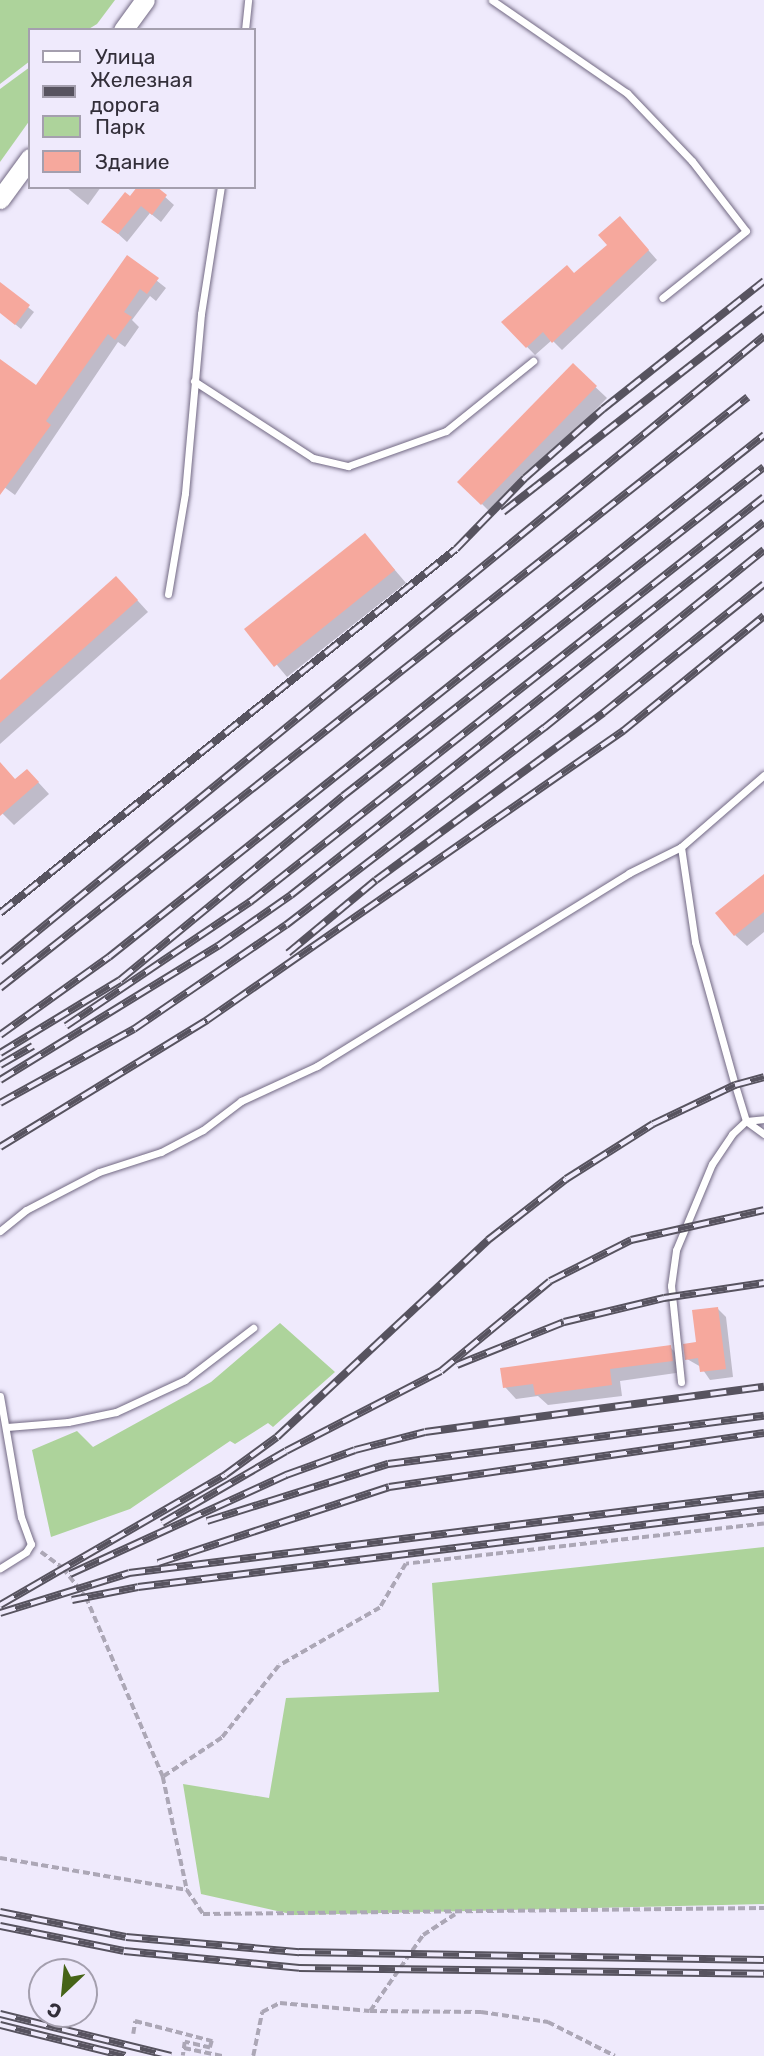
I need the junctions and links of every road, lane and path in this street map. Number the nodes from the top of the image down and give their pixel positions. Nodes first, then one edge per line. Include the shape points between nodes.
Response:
1 (145, 0) edge
2 (248, 0) edge
3 (492, 0) edge
4 (124, 28) edge
5 (245, 28) edge
6 (28, 161) edge
7 (222, 189) edge
8 (0, 199) edge
9 (662, 298) dead end
10 (533, 361) dead end
11 (194, 381) junction
12 (168, 594) dead end
13 (764, 775) edge
14 (681, 847) junction
15 (764, 1119) edge
16 (746, 1121) junction
17 (764, 1134) edge
18 (0, 1231) edge
19 (253, 1328) dead end
20 (681, 1382) dead end
21 (0, 1395) edge
22 (7, 1427) junction
23 (764, 1524) edge
24 (30, 1544) junction
25 (0, 1568) edge
26 (163, 1777) junction
27 (0, 1858) edge
28 (187, 1890) junction
29 (764, 1908) edge
30 (457, 1913) junction
31 (370, 2011) junction
32 (133, 2034) dead end
33 (184, 2048) junction
34 (183, 2056) edge
35 (223, 2056) edge
36 (253, 2056) edge
37 (615, 2056) edge

1 - 4 street
2 - 5 lane
3 - 9 lane via 626,93 692,161 746,230
6 - 8 street
7 - 11 lane
10 - 11 lane via 446,432 348,466 313,458
11 - 12 lane via 185,493
13 - 14 lane
14 - 16 lane via 695,942
14 - 18 lane via 629,873 317,1066 242,1101 203,1130 160,1152 99,1172 26,1210
15 - 16 lane
16 - 17 lane
16 - 20 lane via 712,1164 677,1250 671,1286
19 - 22 lane via 185,1380 116,1412
21 - 22 lane
22 - 24 lane via 20,1517
23 - 26 path via 406,1564 380,1608 279,1666 222,1738
24 - 25 lane via 26,1552
24 - 26 path via 81,1588
26 - 28 path
27 - 28 path
28 - 30 path via 203,1914
29 - 30 path
30 - 31 path via 423,1934
31 - 36 path via 280,2003 262,2012
31 - 37 path via 481,2012 548,2022
32 - 33 path via 135,2021 212,2041 210,2048 186,2042
33 - 34 path
33 - 35 path

